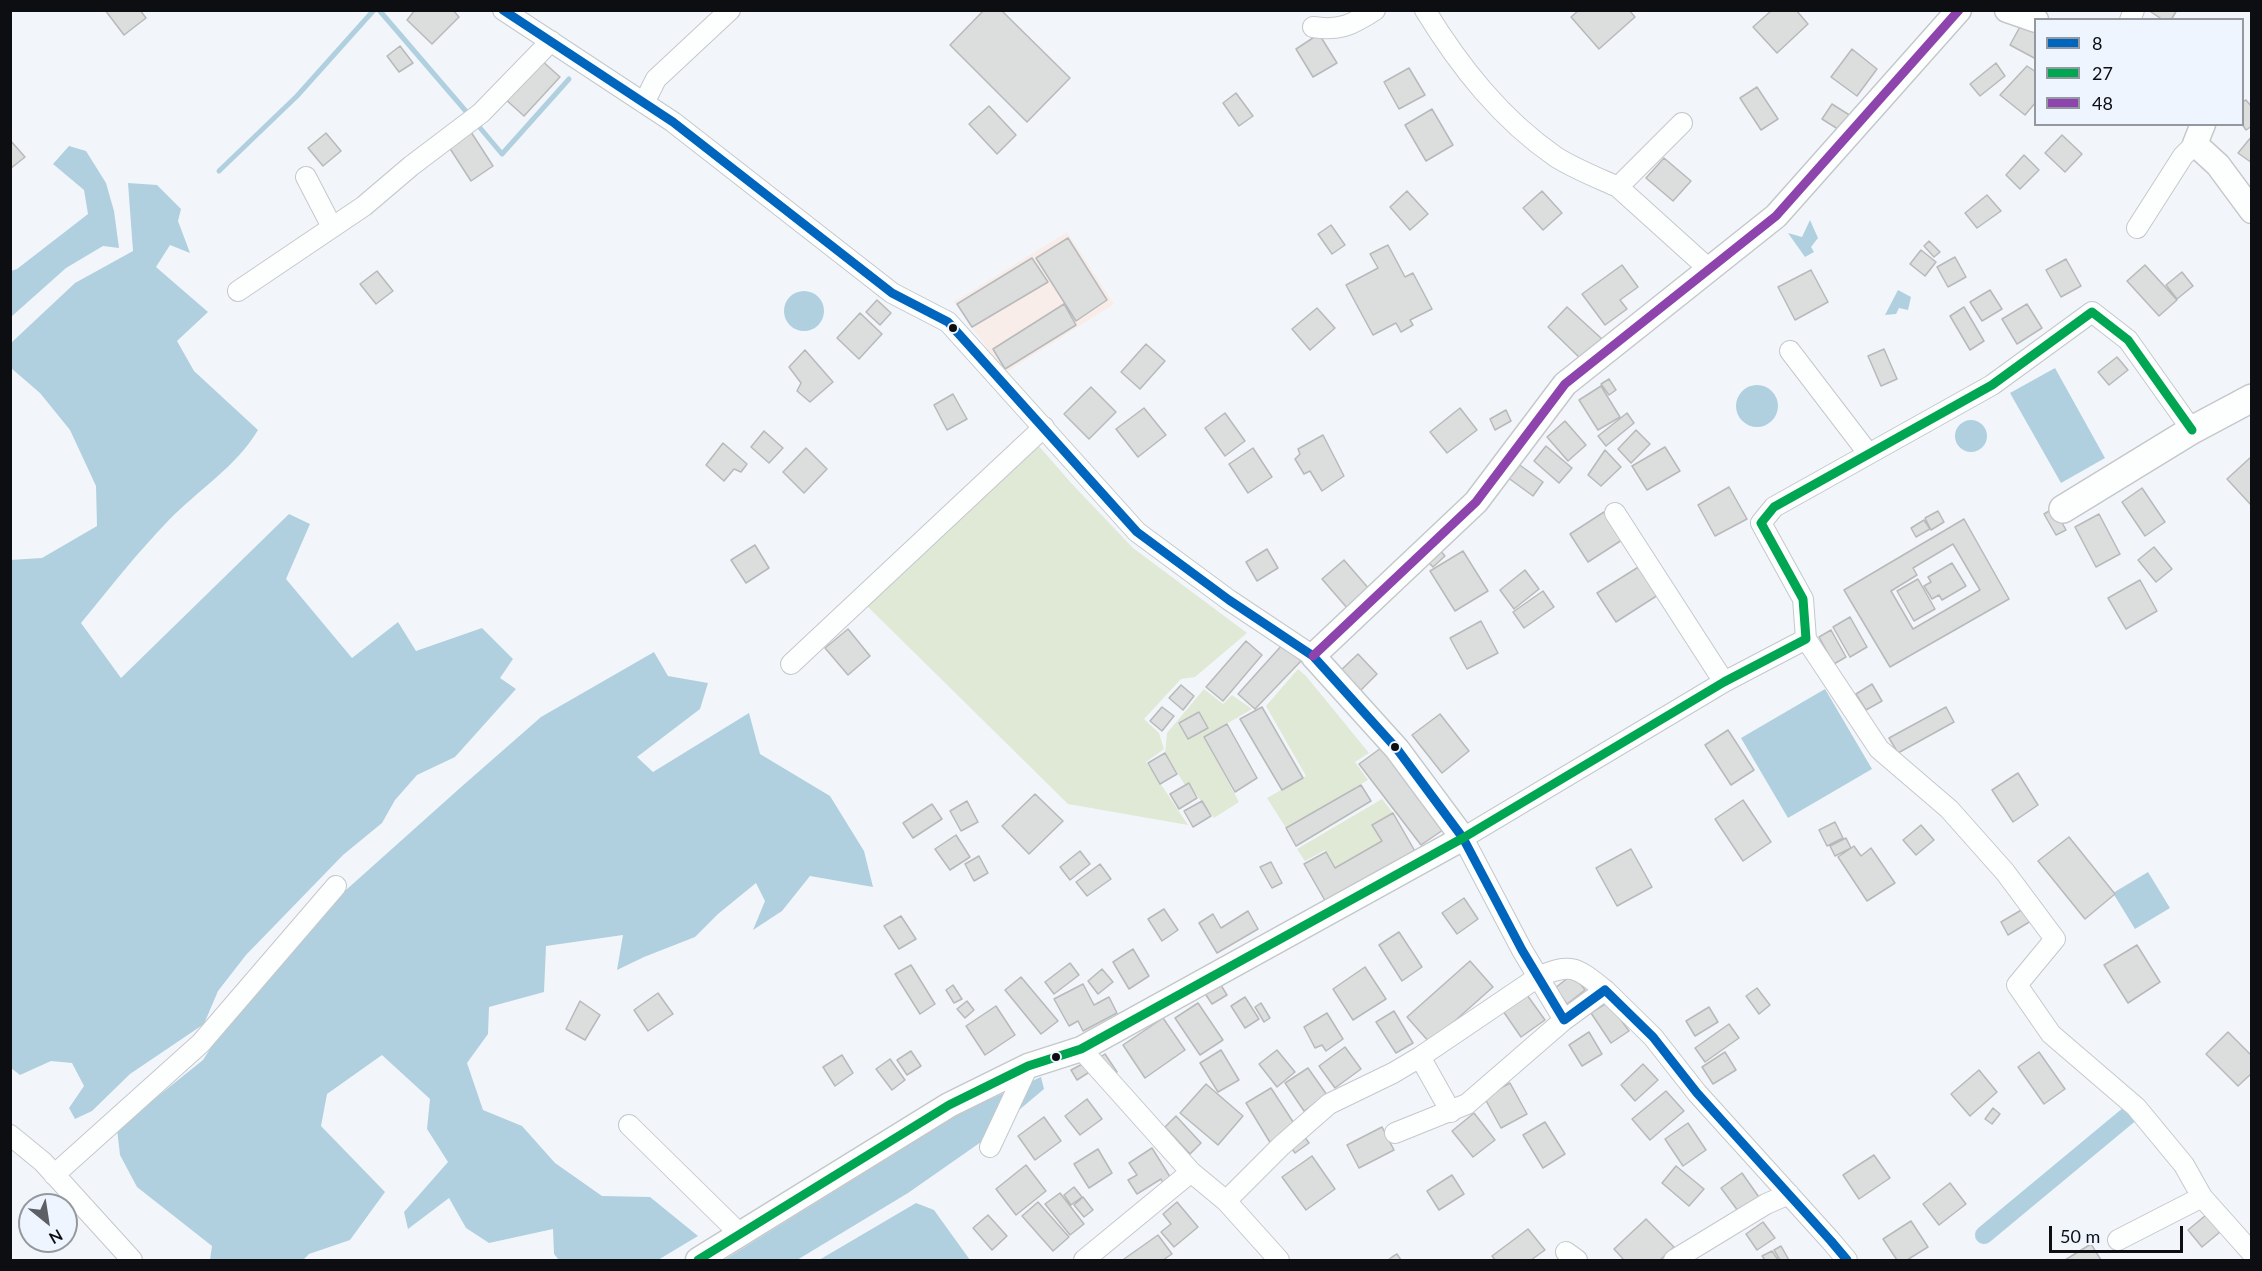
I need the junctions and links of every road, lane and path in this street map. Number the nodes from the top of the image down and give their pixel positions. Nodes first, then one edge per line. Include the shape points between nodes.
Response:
1 (503, 10) edge
2 (730, 10) edge
3 (1375, 10) edge
4 (1425, 10) edge
5 (1959, 10) edge
6 (2007, 10) edge
7 (2034, 19) edge
8 (1314, 27) dead end
9 (551, 41) junction
10 (644, 103) junction
11 (1682, 123) dead end
12 (2199, 134) edge
13 (306, 177) dead end
14 (1618, 188) junction
15 (2252, 211) edge
16 (332, 227) junction
17 (2137, 228) dead end
18 (1710, 270) junction
19 (238, 291) dead end
20 (1790, 351) dead end
21 (2252, 398) edge
22 (1044, 427) junction
23 (2192, 430) junction
24 (1868, 453) junction
25 (2063, 509) dead end
26 (1615, 513) dead end
27 (1806, 639) junction
28 (1313, 656) junction
29 (791, 664) dead end
30 (1724, 682) junction
31 (1463, 838) junction
32 (336, 886) dead end
33 (1538, 977) junction
34 (1605, 990) junction
35 (1564, 1020) junction
36 (1081, 1049) junction
37 (1420, 1057) junction
38 (1028, 1066) junction
39 (1450, 1112) junction
40 (629, 1125) dead end
41 (1395, 1133) dead end
42 (10, 1135) edge
43 (990, 1147) dead end
44 (1191, 1172) junction
45 (54, 1175) junction
46 (1789, 1194) junction
47 (2202, 1197) junction
48 (1226, 1201) junction
49 (741, 1235) junction
50 (2118, 1240) dead end
51 (2252, 1253) edge
52 (132, 1260) edge
53 (698, 1260) edge
54 (1084, 1260) edge
55 (1279, 1260) edge
56 (1674, 1260) edge
57 (1847, 1260) edge

1 - 9 street
2 - 10 street via 656,79
3 - 8 street via 1346,27
4 - 14 street via 1478,86 1524,133 1559,158
5 - 18 street via 1776,216
6 - 7 street
9 - 10 street
9 - 16 street via 485,109
10 - 22 street via 726,162 892,293 948,322
11 - 14 street
12 - 15 street
12 - 17 street
13 - 16 street
14 - 18 street
16 - 19 street
18 - 28 street via 1565,384 1476,502
20 - 24 street
21 - 23 main road
22 - 28 street via 1137,532
22 - 29 street
23 - 24 street via 2128,340 2092,312 1992,385
23 - 25 main road
24 - 27 street via 1774,507 1761,524 1803,599
26 - 30 street
27 - 30 street
27 - 47 street via 1880,749 1949,809 2005,872 2055,939 2017,985 2051,1034 2136,1107 2184,1165
28 - 31 street via 1397,749
30 - 31 street
31 - 33 street
31 - 36 street
32 - 45 street via 201,1043
33 - 34 street via 1559,968 1571,968
33 - 35 street
33 - 37 street
34 - 35 street
34 - 46 street via 1653,1037 1697,1093
35 - 39 street via 1467,1104
36 - 38 street
36 - 44 street
37 - 39 street
37 - 48 street via 1329,1104
38 - 43 street
38 - 49 street via 949,1105
39 - 41 street
40 - 49 street
42 - 45 street
44 - 48 street
44 - 54 street
45 - 52 street
46 - 56 street
46 - 57 street
47 - 50 street
47 - 51 street
48 - 55 street
49 - 53 street

